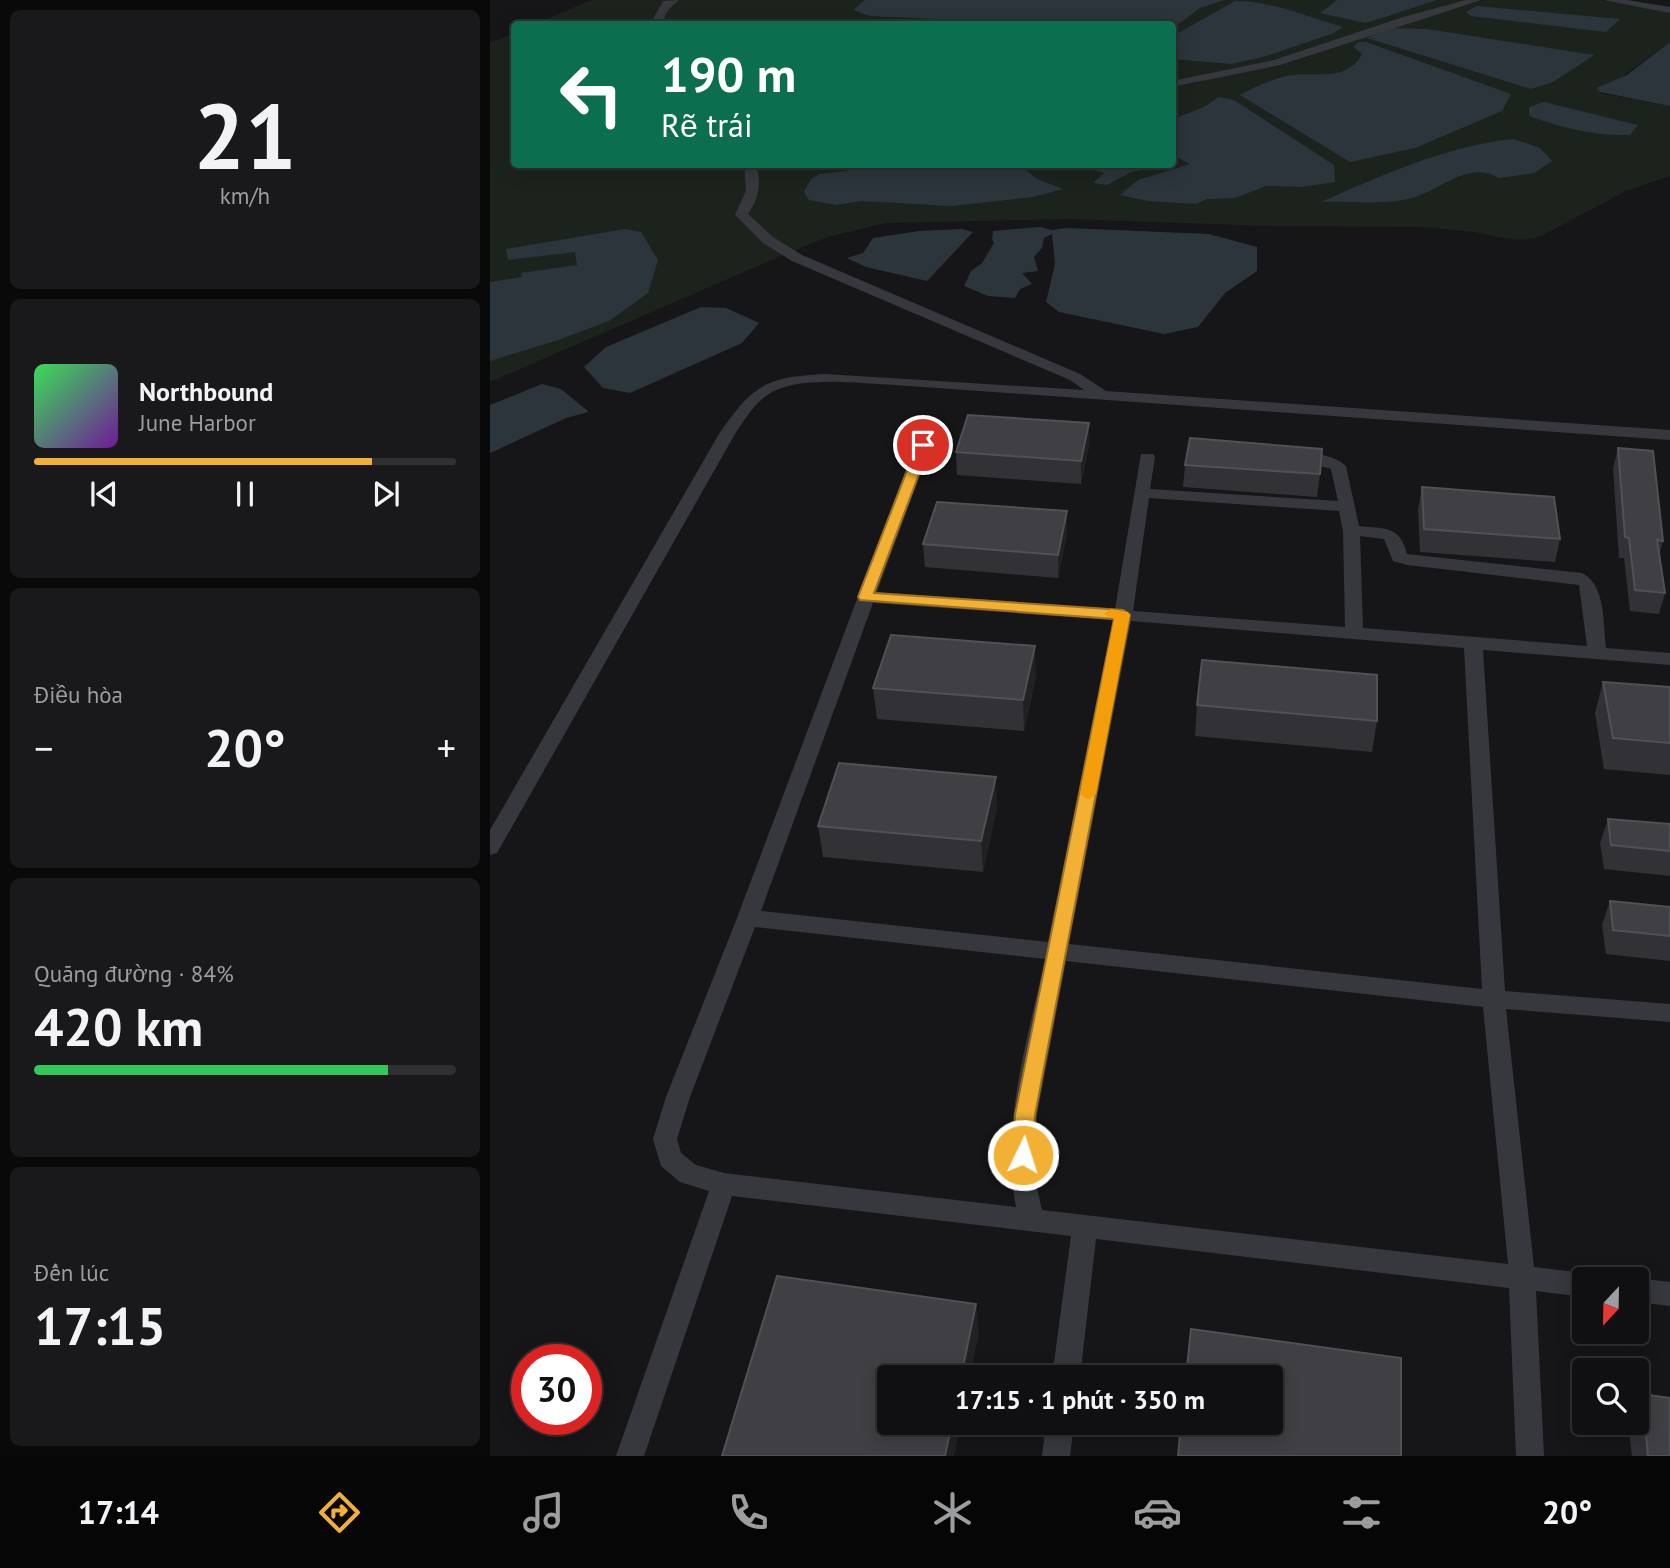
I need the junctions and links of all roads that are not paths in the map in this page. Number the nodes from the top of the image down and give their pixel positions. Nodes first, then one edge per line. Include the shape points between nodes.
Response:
1 (674, 0) edge
2 (1476, 0) edge
3 (1608, 0) edge
4 (1670, 10) edge
5 (658, 21) edge
6 (1176, 83) edge
7 (751, 168) edge
8 (1104, 396) junction
9 (1670, 435) edge
10 (923, 445) dead end
11 (1147, 457) dead end
12 (1282, 457) edge
13 (1143, 493) junction
14 (1347, 507) junction
15 (1351, 530) junction
16 (865, 597) junction
17 (1123, 615) junction
18 (1354, 635) junction
19 (1473, 643) junction
20 (1597, 653) junction
21 (1670, 659) edge
22 (490, 848) edge
23 (748, 918) junction
24 (1057, 951) junction
25 (1494, 999) junction
26 (1670, 1013) edge
27 (724, 1184) junction
28 (1031, 1220) junction
29 (1085, 1226) junction
30 (1522, 1278) junction
31 (1572, 1284) edge
32 (1649, 1292) edge
33 (1670, 1294) edge
34 (1068, 1365) edge
35 (1059, 1435) edge
36 (630, 1456) edge
37 (1056, 1456) edge
38 (1530, 1456) edge

1 - 5 street via 667,3
2 - 6 street via 1276,62
3 - 4 street
7 - 8 street via 755,178 741,215 768,240 797,258 1075,377
8 - 9 street
8 - 22 street via 833,379 793,381 762,391 727,434
10 - 16 street
11 - 13 street
12 - 14 street via 1324,460 1338,466
13 - 14 street
13 - 17 street
14 - 15 street
15 - 18 street
15 - 20 street via 1389,535 1399,557 1407,560 1585,581
16 - 17 street
16 - 23 street
17 - 18 street
17 - 24 street
18 - 19 street
19 - 20 street
19 - 25 street
20 - 21 street
23 - 24 street
23 - 27 street via 665,1139 670,1159 689,1174
24 - 25 street
24 - 28 street via 1025,1115 1021,1175
25 - 26 street
25 - 30 street
27 - 28 street
27 - 36 street
28 - 29 street
29 - 30 street
29 - 34 street
30 - 31 street
30 - 38 street
32 - 33 street
35 - 37 street

